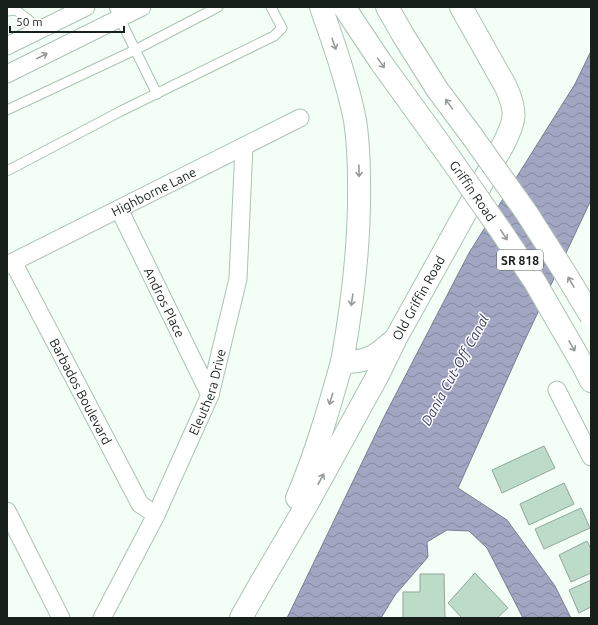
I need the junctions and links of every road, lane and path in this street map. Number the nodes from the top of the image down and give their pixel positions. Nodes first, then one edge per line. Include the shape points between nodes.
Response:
1 (86, 7) edge
2 (142, 7) edge
3 (218, 7) edge
4 (271, 7) edge
5 (321, 7) edge
6 (344, 7) edge
7 (387, 7) edge
8 (461, 7) edge
9 (7, 11) edge
10 (116, 12) edge
11 (36, 31) junction
12 (7, 46) edge
13 (135, 50) junction
14 (7, 74) edge
15 (157, 94) junction
16 (7, 110) edge
17 (300, 118) dead end
18 (244, 146) junction
19 (7, 170) edge
20 (119, 209) junction
21 (10, 264) edge
22 (591, 316) edge
23 (396, 338) junction
24 (342, 362) junction
25 (587, 374) edge
26 (557, 390) dead end
27 (210, 395) junction
28 (591, 457) edge
29 (7, 511) edge
30 (156, 515) junction
31 (259, 586) junction
32 (61, 618) edge
33 (102, 618) edge
34 (241, 618) edge

1 - 11 street
2 - 10 street
3 - 13 lane
4 - 15 lane via 282,28 274,36
5 -> 24 main road, Old Griffin Road via 347,84 358,142 358,246
6 -> 25 main road, Griffin Road / SR 818, bridge via 502,231 535,282
22 -> 7 main road, SR 818, bridge via 526,212 437,88
8 - 23 main road, Old Griffin Road via 506,87 513,105 513,122 503,145
9 - 11 lane via 16,10 30,20
10 - 13 lane
14 -> 10 street
11 - 12 street
13 - 15 lane
13 - 16 lane
15 - 19 lane
17 - 18 street, Highborne Lane
18 - 20 street, Highborne Lane
18 - 27 street, Eleuthera Drive via 238,279
20 - 21 street, Highborne Lane
20 - 27 street, Andros Place
21 - 30 street, Barbados Boulevard via 140,504
23 - 24 main road via 376,355 356,362
31 -> 23 main road, Old Griffin Road via 306,506
24 -> 31 main road, Old Griffin Road via 312,460
26 - 28 street
27 - 30 street, Eleuthera Drive
29 - 32 street
30 - 33 street, Eleuthera Drive
31 - 34 main road, Old Griffin Road

